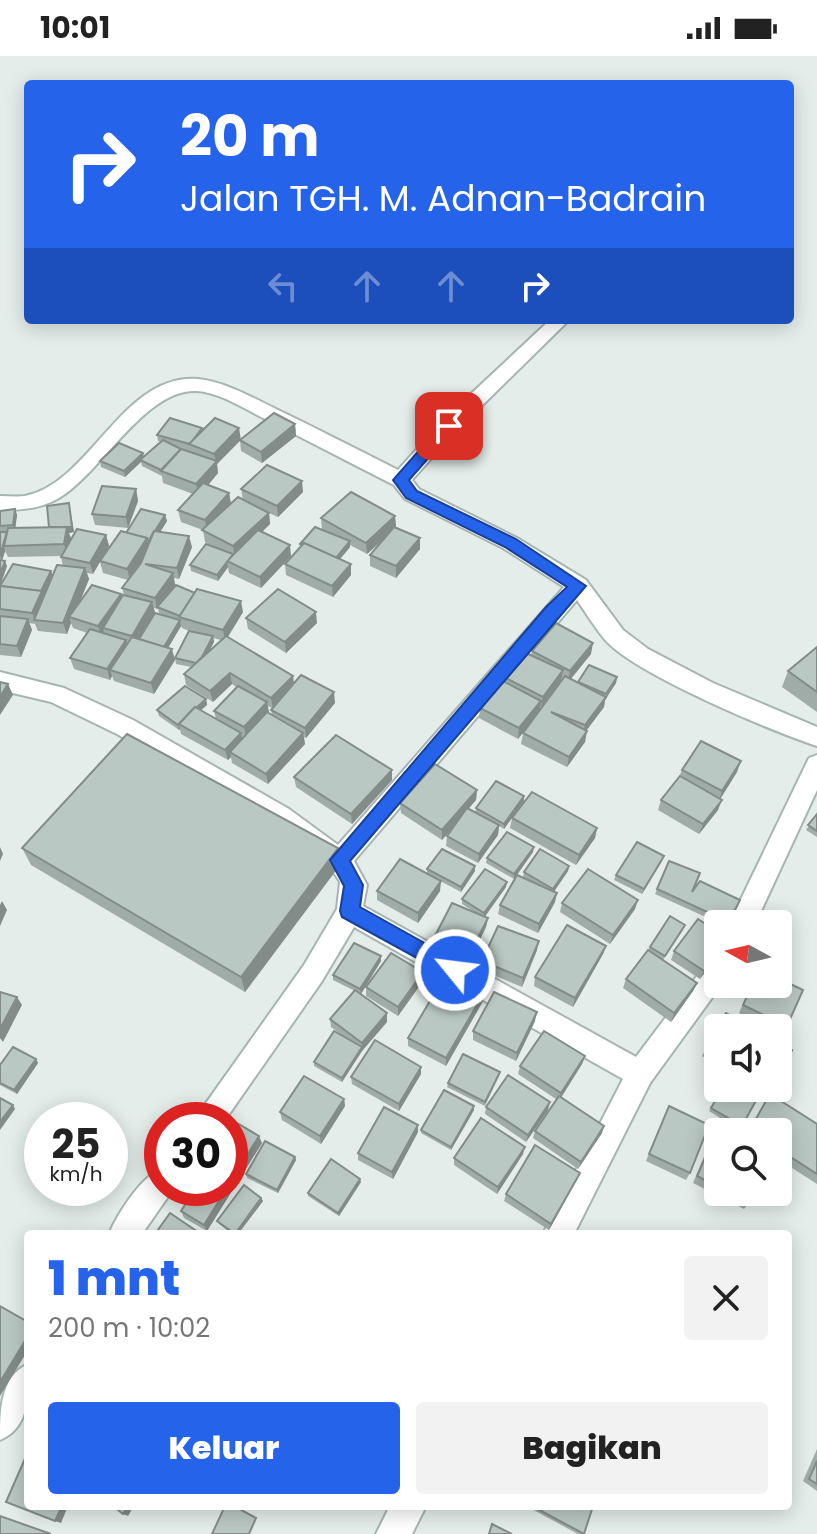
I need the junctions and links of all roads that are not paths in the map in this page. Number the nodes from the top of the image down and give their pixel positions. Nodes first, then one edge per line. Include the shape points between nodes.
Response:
1 (556, 324) edge
2 (401, 480) junction
3 (0, 503) edge
4 (578, 586) junction
5 (0, 681) edge
6 (817, 737) edge
7 (817, 765) edge
8 (340, 860) junction
9 (749, 910) edge
10 (349, 911) junction
11 (704, 987) edge
12 (640, 1074) junction
13 (221, 1102) edge
14 (145, 1206) edge
15 (127, 1230) edge
16 (560, 1230) edge
17 (24, 1386) edge
18 (0, 1424) edge
19 (407, 1510) edge
20 (393, 1534) edge

1 - 2 street
2 - 3 street via 249,404 190,385 163,392 52,492 32,502
2 - 4 street via 435,508 510,543
4 - 6 street via 615,636 640,655
4 - 8 street
5 - 8 street via 56,694 125,727 280,816
7 - 9 street
8 - 10 street via 354,885
10 - 12 street
10 - 13 street via 313,973
11 - 12 street
12 - 16 street
14 - 15 street
17 - 18 street
19 - 20 street

